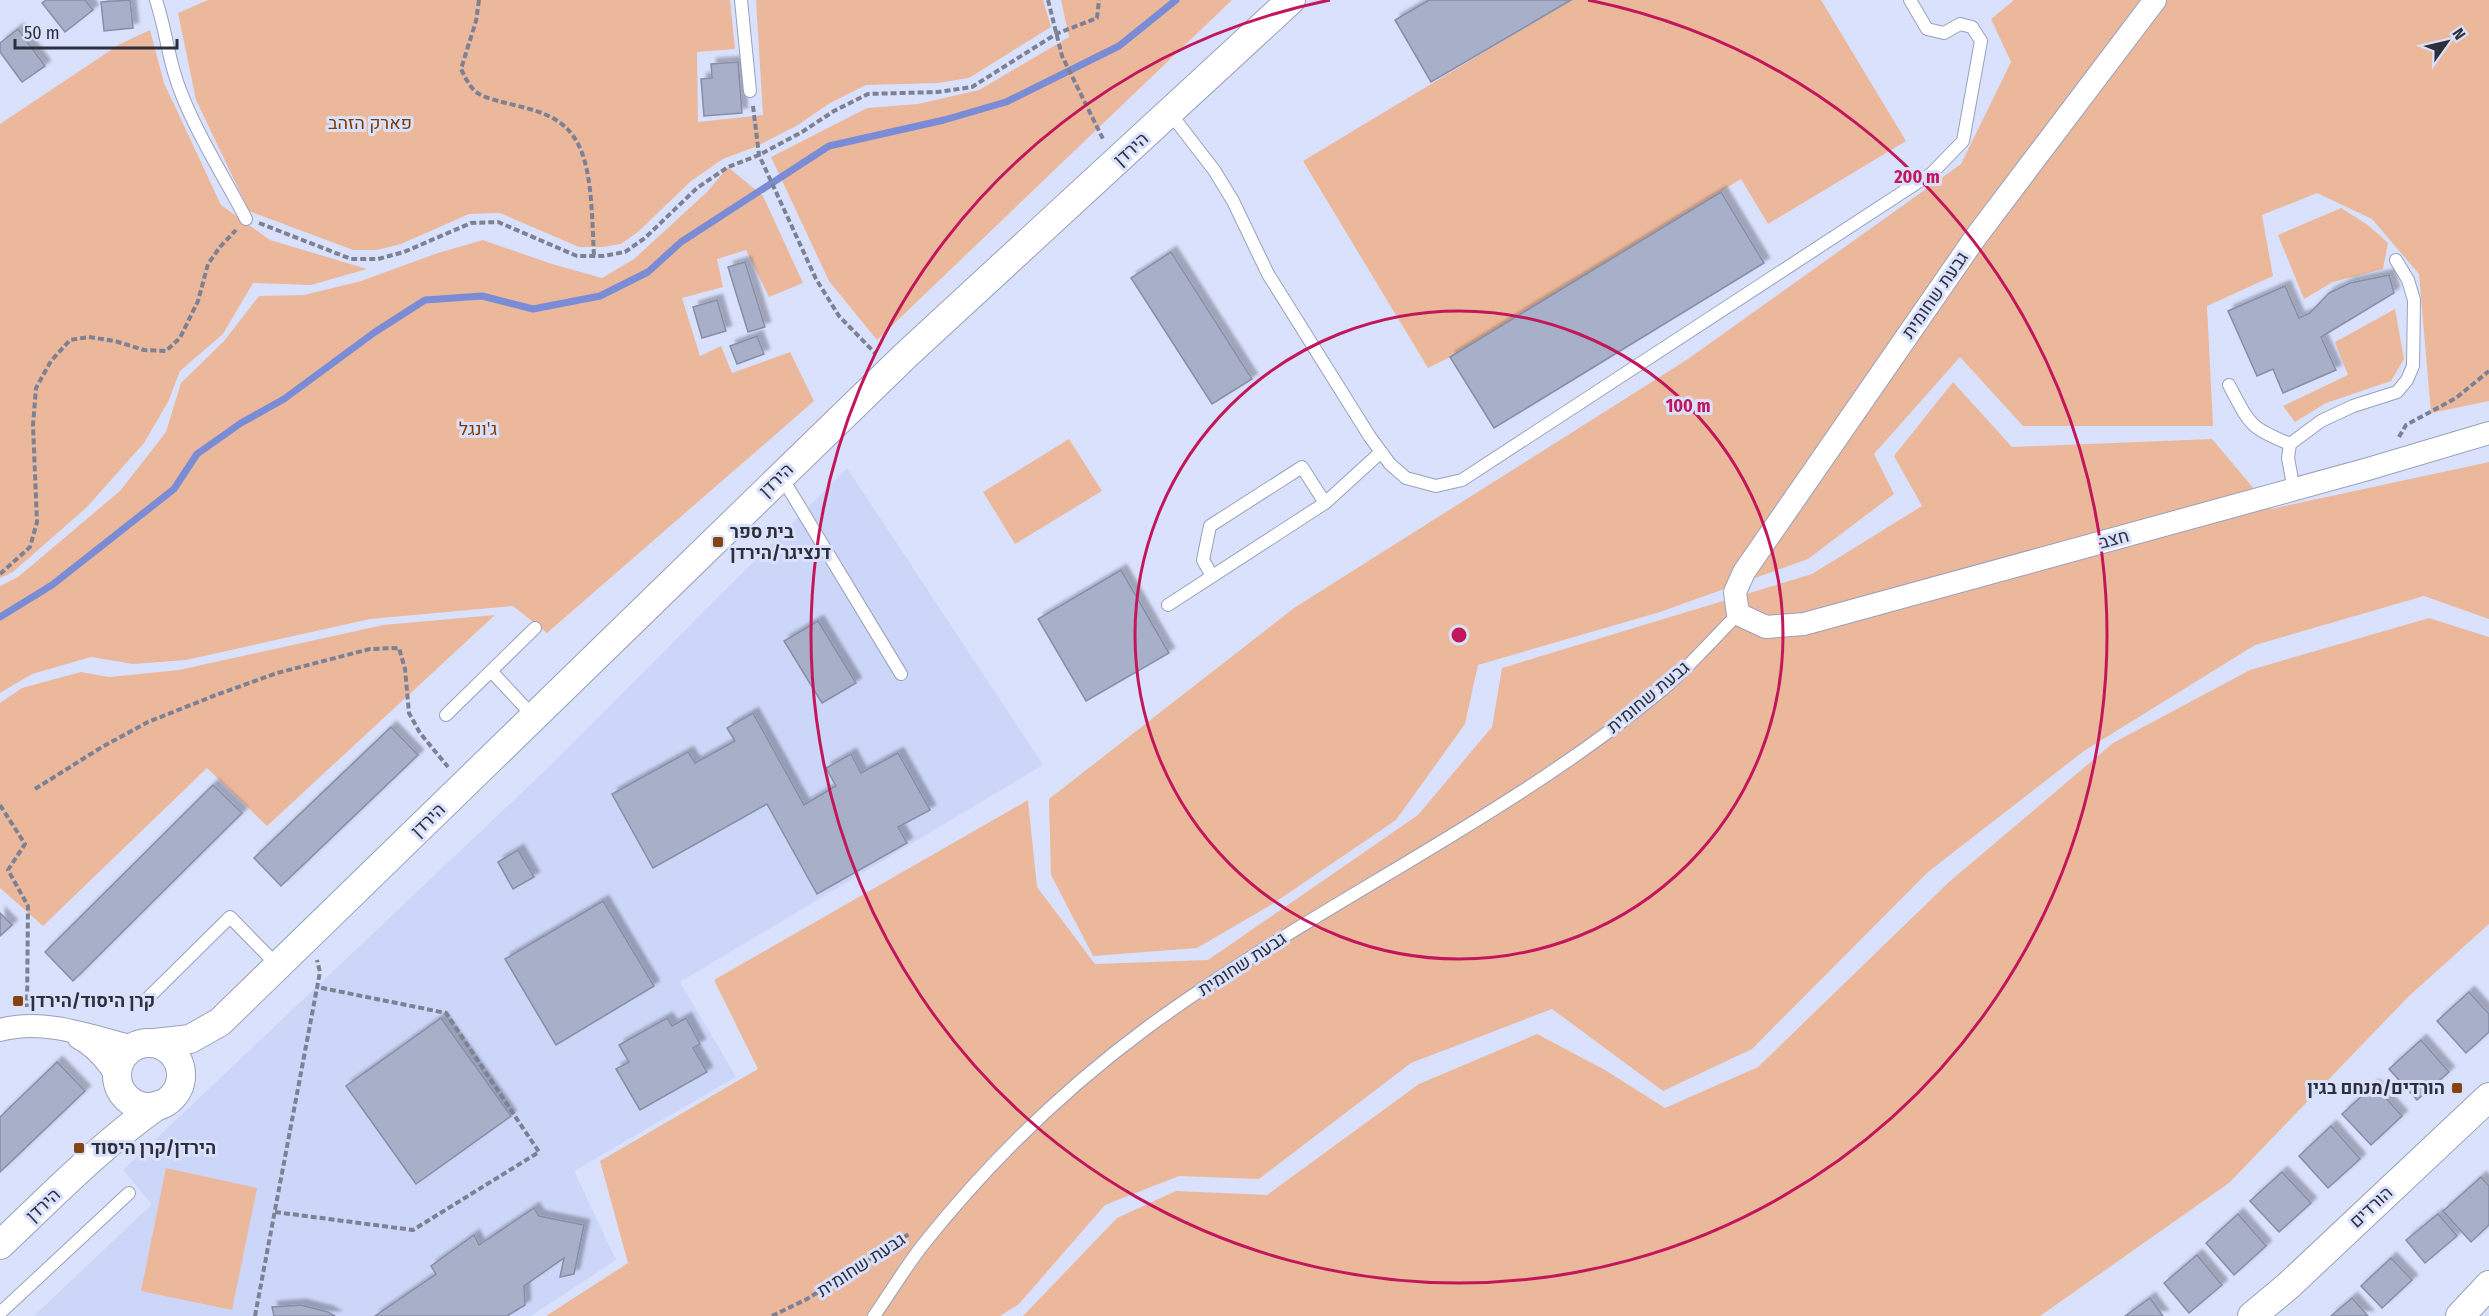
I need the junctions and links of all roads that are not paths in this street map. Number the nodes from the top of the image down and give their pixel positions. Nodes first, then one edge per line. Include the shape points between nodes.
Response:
1 (156, 0) edge
2 (741, 0) edge
3 (1291, 0) edge
4 (1910, 0) edge
5 (2155, 0) edge
6 (750, 91) road end
7 (1170, 113) junction
8 (246, 219) road end
9 (2396, 260) dead end
10 (2229, 385) dead end
11 (2489, 433) edge
12 (2290, 444) junction
13 (1381, 452) junction
14 (781, 476) junction
15 (2294, 490) junction
16 (1325, 503) junction
17 (1212, 576) junction
18 (1167, 605) dead end
19 (1738, 614) junction
20 (535, 628) dead end
21 (491, 671) junction
22 (901, 674) dead end
23 (446, 715) dead end
24 (534, 717) junction
25 (278, 966) junction
26 (147, 999) dead end
27 (220, 1022) junction
28 (62, 1029) junction
29 (0, 1030) edge
30 (144, 1045) junction
31 (119, 1083) junction
32 (180, 1083) junction
33 (2489, 1097) edge
34 (158, 1105) junction
35 (86, 1164) junction
36 (129, 1193) dead end
37 (0, 1245) edge
38 (2489, 1285) edge
39 (0, 1313) edge
40 (874, 1316) edge
41 (2252, 1316) edge
42 (2460, 1316) edge

1 - 8 lane via 174,73
2 - 6 lane
3 - 7 street, הירדן
4 - 13 lane via 1927,28 1944,33 1960,24 1972,27 1981,41 1963,141 1932,173 1462,480 1436,486 1406,478
5 - 19 street, גבעת שחומית via 1975,238 1744,572 1735,592
7 - 13 lane via 1214,170 1268,274
7 - 14 street, הירדן via 891,369
9 - 12 lane via 2414,300 2413,366 2408,380 2397,392 2321,421
10 - 12 lane via 2250,423 2262,433
11 - 15 street, חצב
12 - 15 lane via 2288,458
13 - 16 lane
14 - 22 lane
14 - 24 street, הירדן
15 - 19 street, חצב via 1804,624 1766,627
16 - 17 lane
16 - 17 lane via 1302,467 1210,526 1203,560
17 - 18 lane
19 - 40 lane, גבעת שחומית via 1664,688 1576,756 1254,955 1147,1028 1095,1069 1004,1153 966,1194 920,1248
20 - 21 lane
21 - 23 lane
21 - 24 lane
24 - 25 street, הירדן
25 - 26 lane via 230,917
25 - 27 street, הירדן
27 - 30 street, הירדן via 190,1039
27 - 32 street, הירדן
28 - 29 street via 39,1025
28 - 30 street
28 - 31 street via 105,1058
30 - 31 street via 122,1057
30 - 32 street via 165,1047 174,1054 181,1072
31 - 34 street via 136,1104
31 - 35 street, הירדן via 120,1104 114,1124
32 - 34 street via 175,1094
33 - 41 street, הורדים
34 - 35 street, הירדן
35 - 37 street, הירדן
36 - 39 lane
38 - 42 street

